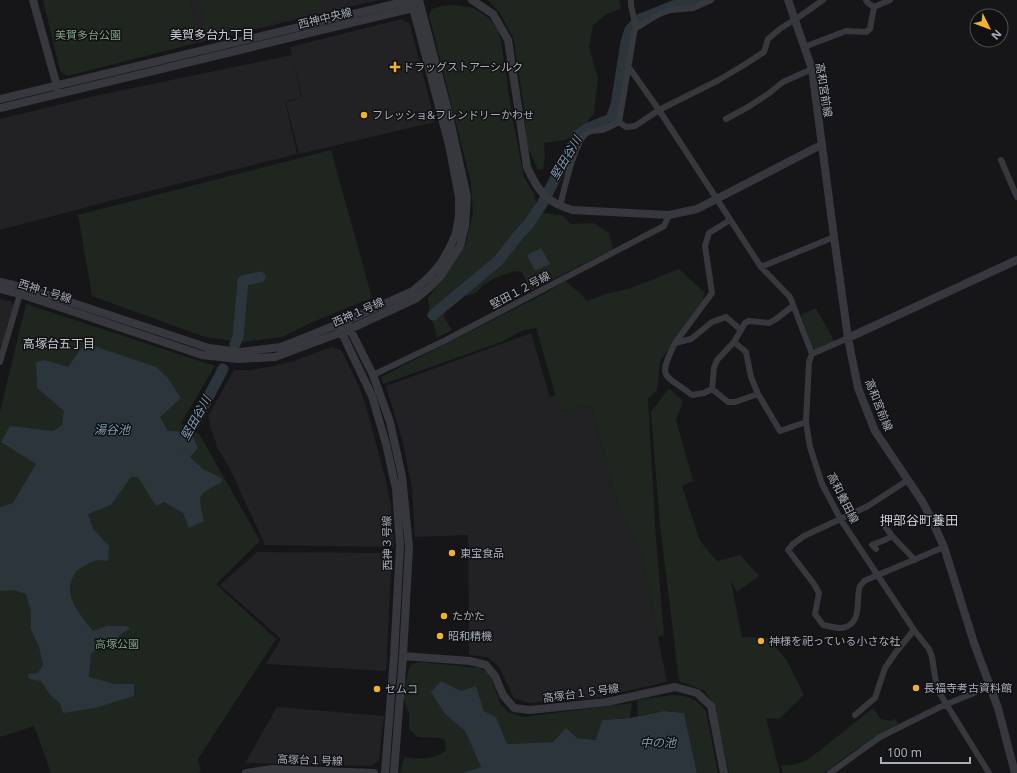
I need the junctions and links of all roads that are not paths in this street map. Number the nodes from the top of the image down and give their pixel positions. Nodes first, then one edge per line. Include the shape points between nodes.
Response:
1 (33, 0) edge
2 (472, 0) edge
3 (631, 0) edge
4 (711, 0) edge
5 (788, 0) edge
6 (823, 0) edge
7 (866, 0) edge
8 (890, 0) edge
9 (416, 1) edge
10 (874, 7) junction
11 (796, 19) junction
12 (635, 25) junction
13 (804, 47) junction
14 (628, 66) junction
15 (812, 70) junction
16 (56, 85) junction
17 (59, 94) junction
18 (0, 99) edge
19 (0, 108) edge
20 (658, 110) junction
21 (726, 119) dead end
22 (619, 122) junction
23 (821, 145) junction
24 (1001, 160) dead end
25 (1017, 197) edge
26 (716, 199) junction
27 (560, 206) junction
28 (670, 215) junction
29 (730, 220) junction
30 (834, 238) junction
31 (1017, 260) edge
32 (761, 267) junction
33 (0, 282) edge
34 (0, 289) edge
35 (20, 294) junction
36 (793, 306) junction
37 (346, 321) junction
38 (338, 324) junction
39 (346, 330) junction
40 (740, 330) junction
41 (848, 338) junction
42 (734, 342) junction
43 (675, 343) junction
44 (812, 354) junction
45 (0, 362) edge
46 (373, 375) junction
47 (712, 389) junction
48 (758, 394) junction
49 (806, 422) junction
50 (908, 480) junction
51 (841, 520) junction
52 (884, 525) dead end
53 (892, 536) junction
54 (944, 547) junction
55 (861, 550) junction
56 (915, 560) junction
57 (878, 576) junction
58 (914, 630) junction
59 (403, 656) junction
60 (991, 686) junction
61 (946, 705) junction
62 (854, 716) dead end
63 (246, 773) edge
64 (374, 773) edge
65 (385, 773) edge
66 (394, 773) edge
67 (724, 773) edge
68 (830, 773) edge
69 (988, 773) edge
70 (1015, 773) edge

1 - 16 street
2 - 27 street via 493,14 508,40 526,167 535,185
3 - 12 street
4 - 12 street via 693,8 671,10
5 - 11 street, 高和宮前線
6 - 11 street
7 - 10 street
8 - 10 street
9 - 16 street, 西神中央線
9 - 17 street, 西神中央線
9 - 37 street, 西神１号線 via 459,196 456,233 441,263 413,291
9 - 39 street, 西神１号線 via 448,111 467,197 465,226 460,246 451,262 429,288 416,298
10 - 13 street via 870,29 866,32 846,31
11 - 13 street, 高和宮前線
11 - 20 street via 768,39 764,52 717,81
12 - 14 street
13 - 15 street, 高和宮前線
14 - 20 street
14 - 22 street
15 - 21 street via 783,82
15 - 23 street, 高和宮前線
16 - 17 street
16 - 18 street, 西神中央線
17 - 19 street, 西神中央線
20 - 22 street via 635,126 626,127
20 - 26 street
22 - 27 street via 587,132 582,138
23 - 26 street
23 - 30 street, 高和宮前線
24 - 25 street
26 - 28 street via 697,209
26 - 29 street
27 - 28 street via 572,210
28 - 46 street, 堅田１２号線 via 664,226 444,341
29 - 32 street
29 - 43 street via 709,234 705,246 712,293
30 - 32 street
30 - 41 street, 高和宮前線
31 - 41 street
32 - 36 street via 790,297
33 - 38 street, 西神１号線 via 58,298 201,346 240,352 281,347
34 - 35 street, 西神１号線
35 - 39 street, 西神１号線 via 202,355 238,359 275,357
35 - 45 street
36 - 40 street via 769,323 749,320
36 - 44 street
37 - 38 street, 西神１号線
37 - 39 street
38 - 39 street, 西神３号線
39 - 46 street, 西神３号線
39 - 65 street, 西神３号線 via 372,396 396,489 400,546
40 - 42 street
40 - 43 street via 726,317 712,322 692,339
41 - 44 street
41 - 50 street, 高和宮前線 via 858,388 875,431
42 - 47 street via 717,360
42 - 48 street via 746,352
43 - 47 street via 664,370 671,382 692,395
44 - 49 street, 高和養田線 via 809,362
46 - 59 street, 西神３号線 via 390,422 402,476 409,547
47 - 48 street via 728,402
48 - 49 street via 780,431
49 - 51 street, 高和養田線 via 810,447 822,484
50 - 51 street
50 - 54 street, 高和宮前線 via 930,516
51 - 55 street, 高和養田線
51 - 57 street via 804,536 788,550 819,593 815,614 822,625 842,628 852,623 858,610 860,586 864,581
52 - 53 street
53 - 55 street via 874,547
53 - 56 street
54 - 56 street
54 - 60 street, 高和宮前線 via 974,643
55 - 57 street, 高和養田線
56 - 57 street
57 - 58 street, 高和養田線
58 - 61 street, 高和養田線 via 932,657 937,689
58 - 62 street via 885,668 875,698
59 - 66 street, 西神３号線
59 - 67 street, 高塚台１５号線 via 486,664 495,676 503,695 514,708 530,710 607,702 675,687 698,693 711,706
60 - 61 street
60 - 70 street, 高和宮前線
61 - 68 street via 880,737
61 - 69 street, 高和養田線
63 - 64 street, 高塚台１号線 via 272,769

